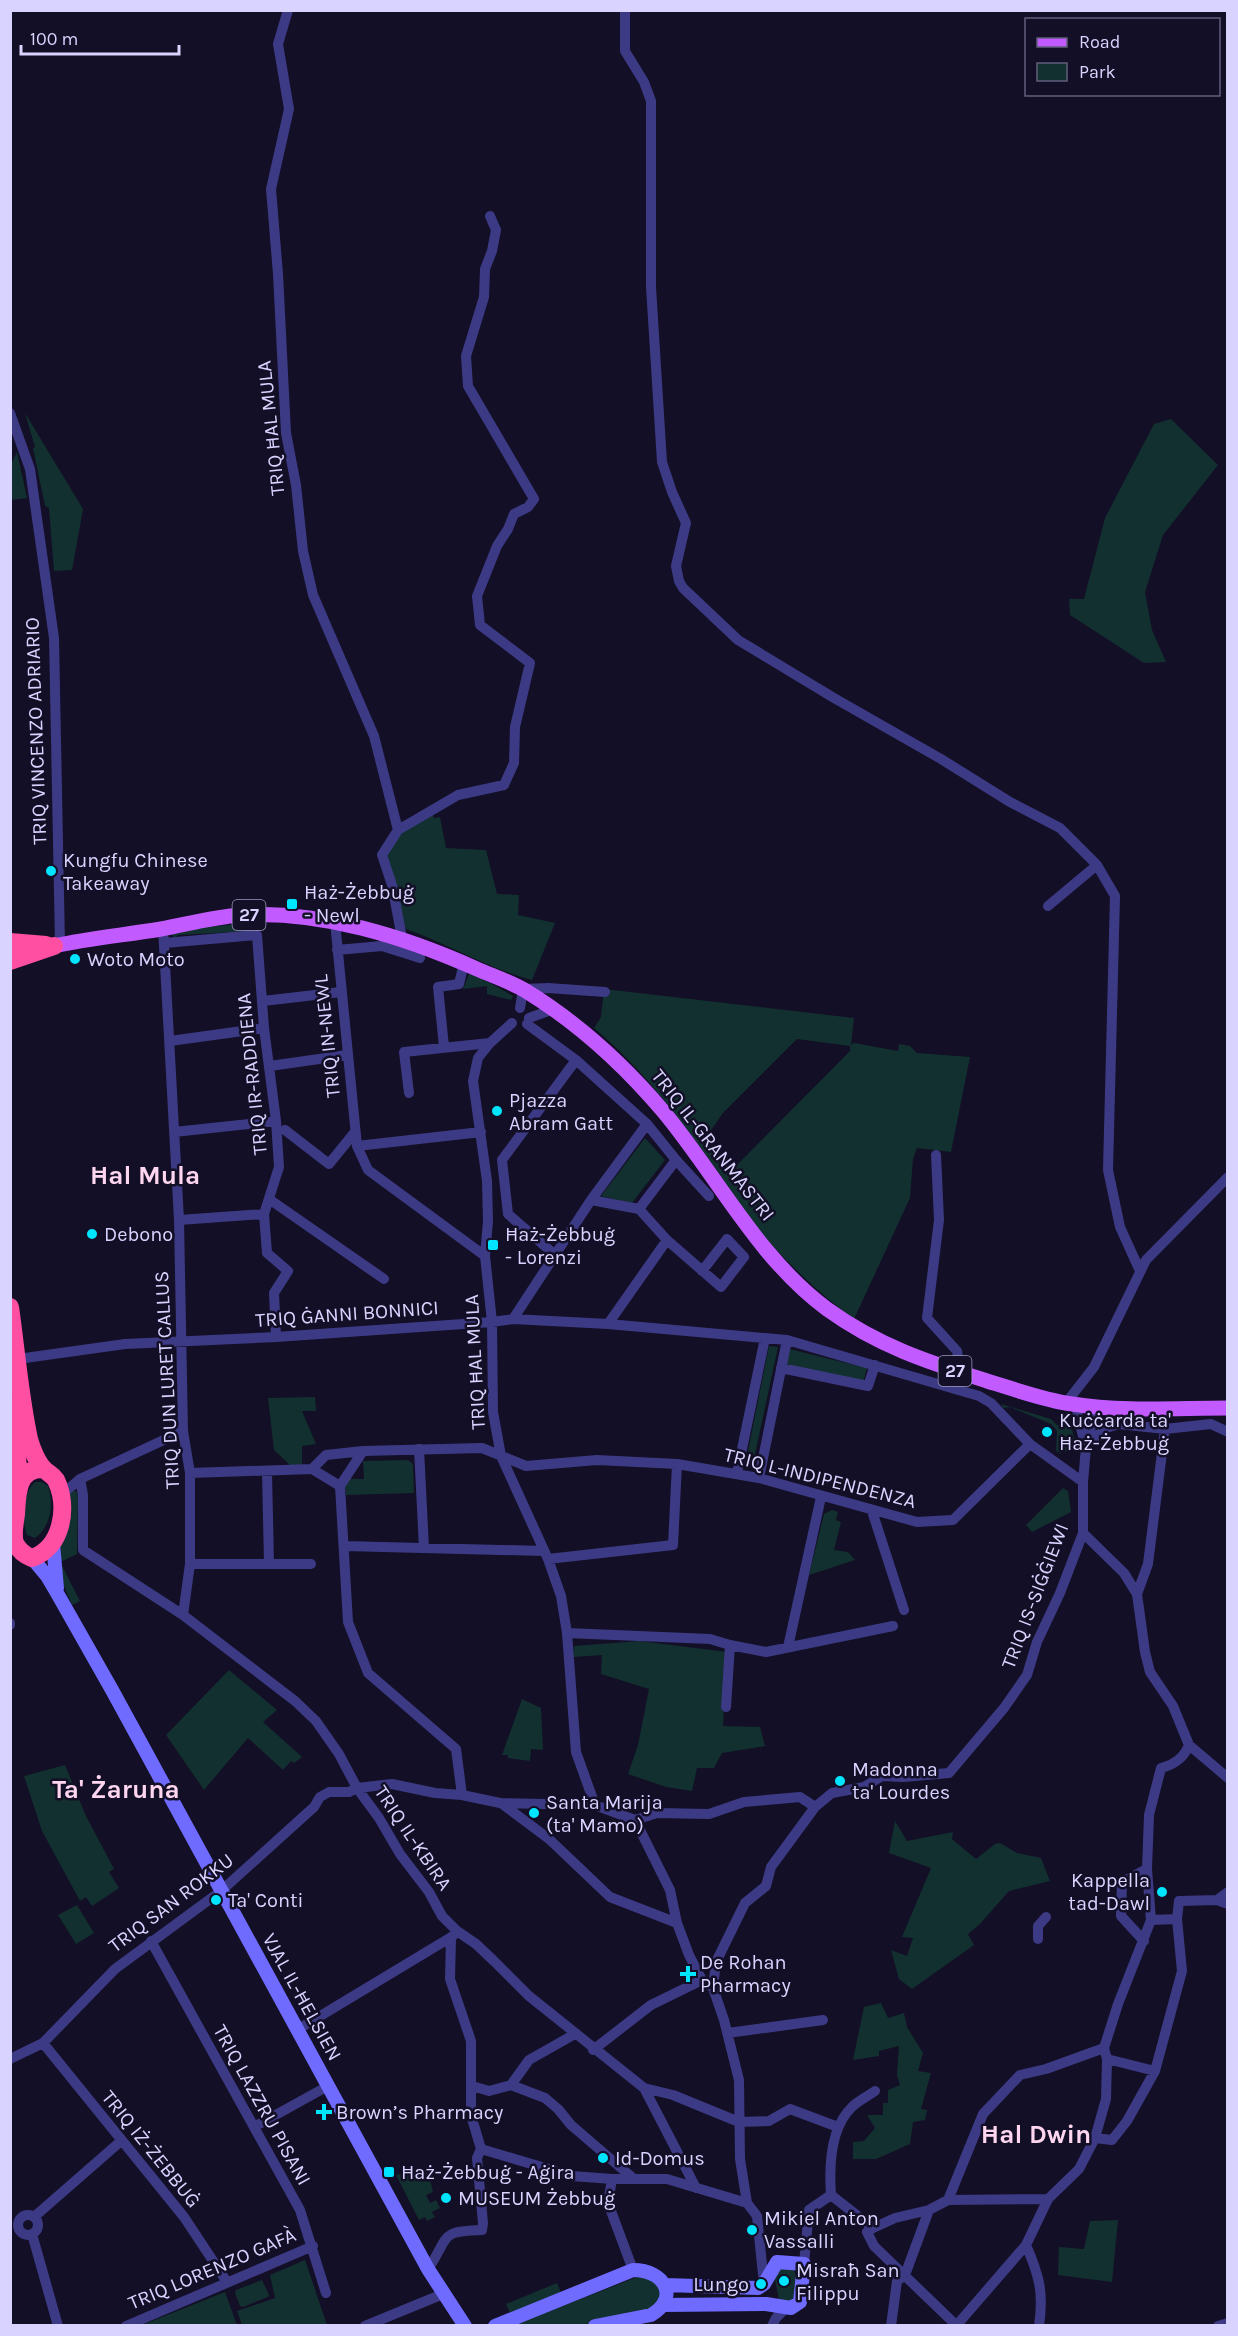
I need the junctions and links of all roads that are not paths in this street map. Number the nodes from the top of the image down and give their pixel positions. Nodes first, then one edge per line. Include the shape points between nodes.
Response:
1 (288, 10) edge
2 (626, 10) edge
3 (490, 216) dead end
4 (10, 413) edge
5 (398, 830) junction
6 (1097, 865) junction
7 (1048, 906) dead end
8 (335, 922) junction
9 (164, 936) junction
10 (402, 938) junction
11 (10, 942) edge
12 (57, 945) junction
13 (10, 949) edge
14 (337, 950) junction
15 (420, 958) dead end
16 (10, 959) edge
17 (464, 963) junction
18 (523, 989) junction
19 (341, 992) junction
20 (604, 992) dead end
21 (262, 1000) junction
22 (520, 1008) junction
23 (554, 1009) junction
24 (528, 1021) junction
25 (512, 1023) junction
26 (264, 1028) junction
27 (170, 1041) junction
28 (490, 1042) junction
29 (444, 1047) junction
30 (348, 1055) junction
31 (576, 1060) junction
32 (270, 1066) junction
33 (410, 1093) dead end
34 (276, 1121) junction
35 (647, 1124) junction
36 (285, 1130) dead end
37 (174, 1132) junction
38 (355, 1132) junction
39 (481, 1132) junction
40 (357, 1146) junction
41 (936, 1155) dead end
42 (676, 1160) junction
43 (1227, 1177) edge
44 (709, 1196) dead end
45 (269, 1199) junction
46 (591, 1200) junction
47 (639, 1209) junction
48 (264, 1214) junction
49 (179, 1220) junction
50 (667, 1240) junction
51 (554, 1254) junction
52 (485, 1256) junction
53 (698, 1267) dead end
54 (1140, 1271) junction
55 (384, 1279) dead end
56 (10, 1307) edge
57 (513, 1319) junction
58 (492, 1322) junction
59 (608, 1324) junction
60 (276, 1337) junction
61 (765, 1338) junction
62 (787, 1340) junction
63 (181, 1341) junction
64 (18, 1359) junction
65 (875, 1365) junction
66 (782, 1368) junction
67 (960, 1372) junction
68 (10, 1403) edge
69 (1071, 1404) junction
70 (1096, 1407) junction
71 (1227, 1408) edge
72 (1165, 1429) junction
73 (183, 1431) junction
74 (1227, 1432) edge
75 (1030, 1444) junction
76 (1086, 1447) junction
77 (419, 1449) junction
78 (363, 1451) junction
79 (501, 1456) junction
80 (677, 1464) junction
81 (312, 1469) junction
82 (46, 1471) junction
83 (267, 1472) junction
84 (190, 1473) junction
85 (737, 1473) junction
86 (759, 1478) junction
87 (80, 1479) junction
88 (1083, 1482) junction
89 (340, 1485) junction
90 (14, 1491) edge
91 (60, 1496) junction
92 (821, 1497) junction
93 (872, 1510) junction
94 (10, 1516) edge
95 (1083, 1533) junction
96 (53, 1543) junction
97 (344, 1546) junction
98 (424, 1548) junction
99 (18, 1552) edge
100 (546, 1555) junction
101 (190, 1564) junction
102 (269, 1564) junction
103 (311, 1564) dead end
104 (57, 1593) junction
105 (1137, 1594) junction
106 (904, 1610) dead end
107 (183, 1615) junction
108 (893, 1626) dead end
109 (567, 1633) junction
110 (730, 1645) junction
111 (788, 1647) junction
112 (726, 1707) dead end
113 (1189, 1745) junction
114 (1227, 1779) edge
115 (357, 1788) junction
116 (462, 1795) junction
117 (500, 1803) junction
118 (595, 1805) junction
119 (815, 1807) junction
120 (635, 1820) junction
121 (1147, 1869) junction
122 (221, 1890) junction
123 (1227, 1892) edge
124 (1222, 1902) edge
125 (1046, 1917) dead end
126 (1177, 1919) junction
127 (1151, 1920) junction
128 (676, 1923) junction
129 (454, 1934) junction
130 (1038, 1939) dead end
131 (151, 1941) junction
132 (1144, 1941) junction
133 (702, 1980) junction
134 (713, 1988) junction
135 (823, 2020) dead end
136 (297, 2030) junction
137 (728, 2033) junction
138 (576, 2034) junction
139 (43, 2043) junction
140 (1104, 2048) junction
141 (593, 2050) junction
142 (10, 2059) edge
143 (1107, 2059) junction
144 (1155, 2071) junction
145 (511, 2085) junction
146 (328, 2086) junction
147 (472, 2086) junction
148 (644, 2088) junction
149 (875, 2091) dead end
150 (739, 2122) junction
151 (254, 2127) junction
152 (838, 2127) junction
153 (1095, 2138) junction
154 (121, 2141) junction
155 (481, 2149) junction
156 (612, 2179) junction
157 (634, 2179) junction
158 (696, 2188) junction
159 (831, 2195) junction
160 (1048, 2199) junction
161 (948, 2200) junction
162 (747, 2203) junction
163 (929, 2210) junction
164 (34, 2217) junction
165 (14, 2224) edge
166 (873, 2228) junction
167 (32, 2234) junction
168 (1026, 2245) junction
169 (313, 2246) junction
170 (762, 2248) junction
171 (777, 2262) junction
172 (804, 2264) junction
173 (428, 2269) junction
174 (633, 2270) junction
175 (905, 2275) junction
176 (227, 2282) junction
177 (764, 2284) junction
178 (664, 2285) junction
179 (326, 2293) dead end
180 (442, 2294) junction
181 (766, 2304) junction
182 (663, 2305) junction
183 (786, 2308) junction
184 (1227, 2323) edge
185 (58, 2325) edge
186 (126, 2325) edge
187 (365, 2325) edge
188 (453, 2325) edge
189 (465, 2325) edge
190 (495, 2325) edge
191 (604, 2325) edge
192 (771, 2325) edge
193 (891, 2325) edge
194 (956, 2325) edge
195 (1039, 2325) edge
196 (1218, 2325) edge

1 - 5 street, TRIQ ĦAL MULA via 278,44 289,109 271,189 286,433 313,595 374,736
2 - 6 street via 625,51 651,101 651,287 662,462 686,522 676,566 679,581 738,640 1060,828
3 - 5 street via 496,230 485,269 484,297 466,356 468,386 534,499 514,514 477,596 480,625 530,663 515,727 514,763 504,784 458,795
4 - 12 street, TRIQ VINCENZO ADRIARIO via 30,469 54,638
5 - 10 street via 382,855
6 - 7 street
6 - 54 street via 1115,896 1108,1170 1120,1227
8 - 9 main road, TRIQ IL-GRANMASTRI / 27 via 242,915 196,920
8 - 10 main road, TRIQ IL-GRANMASTRI / 27
8 - 14 street, TRIQ IN-NEWL
9 - 12 main road, TRIQ IL-GRANMASTRI / 27
9 - 21 street, TRIQ IR-RADDIENA via 257,935
9 - 27 street, TRIQ DUN LURET CALLUS
10 - 17 main road, TRIQ IL-GRANMASTRI / 27
11 - 12 highway
12 - 13 highway, 27
12 - 16 highway, 27
14 - 15 street via 382,946
14 - 19 street, TRIQ IN-NEWL
17 - 18 main road, TRIQ IL-GRANMASTRI / 27
17 - 29 street via 459,984 438,987
18 - 20 street
18 - 22 street
18 - 23 main road, TRIQ IL-GRANMASTRI / 27
19 - 21 street
19 - 30 street, TRIQ IN-NEWL
21 - 26 street, TRIQ IR-RADDIENA
22 - 24 street via 526,1010
22 - 25 street via 512,1012
23 - 24 street
23 - 67 main road, TRIQ IL-GRANMASTRI / 27 via 611,1056 653,1100 736,1211 803,1289 883,1343
24 - 25 street via 518,1027
24 - 31 street
25 - 28 street, TRIQ ĦAL MULA
26 - 27 street
26 - 32 street, TRIQ IR-RADDIENA
27 - 37 street, TRIQ DUN LURET CALLUS
28 - 29 street
28 - 39 street, TRIQ ĦAL MULA via 478,1059 473,1082
29 - 33 street via 404,1052
30 - 32 street
30 - 38 street, TRIQ IN-NEWL
31 - 35 street
31 - 51 street via 502,1160 508,1214
32 - 34 street, TRIQ IR-RADDIENA
34 - 37 street
34 - 45 street, TRIQ IR-RADDIENA via 279,1167
35 - 42 street
35 - 46 street
36 - 38 street via 329,1164
37 - 49 street, TRIQ DUN LURET CALLUS
38 - 40 street, TRIQ IN-NEWL
39 - 40 street
39 - 52 street, TRIQ ĦAL MULA via 488,1181
40 - 52 street, TRIQ IN-NEWL via 368,1170
41 - 67 street via 939,1220 927,1318 957,1351
42 - 44 street
42 - 47 street
43 - 54 street via 1146,1260
45 - 48 street, TRIQ IR-RADDIENA
45 - 55 street
46 - 47 street
46 - 51 street
47 - 50 street
48 - 49 street
48 - 60 street, TRIQ IR-RADDIENA via 267,1253 288,1271 274,1293
49 - 63 street, TRIQ DUN LURET CALLUS
50 - 53 street
50 - 59 street
51 - 57 street
52 - 58 street, TRIQ ĦAL MULA
54 - 69 street via 1094,1367
56 - 64 highway
57 - 58 street, TRIQ ĠANNI BONNICI
57 - 59 street, TRIQ ĠANNI BONNICI
58 - 60 street, TRIQ ĠANNI BONNICI
58 - 79 street, TRIQ ĦAL MULA via 493,1412
59 - 61 street, TRIQ ĠANNI BONNICI
60 - 63 street, TRIQ ĠANNI BONNICI
61 - 62 street, TRIQ ĠANNI BONNICI
61 - 85 street
62 - 65 street, TRIQ ĠANNI BONNICI
62 - 66 street
63 - 64 street, TRIQ ĠANNI BONNICI via 125,1344
63 - 73 street, TRIQ DUN LURET CALLUS
64 - 82 highway via 29,1441
65 - 66 street via 868,1386
65 - 75 street, TRIQ ĠANNI BONNICI via 979,1396 991,1403
66 - 86 street
67 - 69 main road, TRIQ IL-GRANMASTRI / 27
68 - 90 highway via 17,1460
69 - 70 main road, TRIQ IL-GRANMASTRI / 27
69 - 76 street, TRIQ IS-SIĠĠIEWI
70 - 71 main road, TRIQ IL-GRANMASTRI / 27
70 - 76 street, TRIQ IS-SIĠĠIEWI
72 - 74 street via 1211,1424
72 - 76 street via 1119,1425 1106,1428
72 - 105 street via 1148,1564
73 - 84 street, TRIQ DUN LURET CALLUS
73 - 87 street
75 - 88 street, TRIQ ĠANNI BONNICI
75 - 93 street, TRIQ L-INDIPENDENZA via 953,1520 917,1522
76 - 88 street, TRIQ IS-SIĠĠIEWI
77 - 78 street, TRIQ L-INDIPENDENZA
77 - 79 street, TRIQ L-INDIPENDENZA via 482,1448
77 - 98 street
78 - 81 street, TRIQ L-INDIPENDENZA via 326,1455
78 - 89 street
79 - 80 street, TRIQ L-INDIPENDENZA via 526,1466 597,1460
79 - 100 street, TRIQ ĦAL MULA
80 - 85 street, TRIQ L-INDIPENDENZA
80 - 100 street via 673,1545
81 - 83 street
81 - 89 street
82 - 87 street
82 - 90 highway via 30,1470
82 - 91 highway via 54,1478
83 - 84 street
83 - 102 street
84 - 101 street, TRIQ DUN LURET CALLUS
85 - 86 street, TRIQ L-INDIPENDENZA
86 - 92 street, TRIQ L-INDIPENDENZA
87 - 91 street
87 - 107 street, TRIQ IL-KBIRA via 83,1550
88 - 95 street, TRIQ IS-SIĠĠIEWI
89 - 97 street
90 - 94 highway
90 - 99 highway
91 - 96 highway via 62,1517
92 - 93 street, TRIQ L-INDIPENDENZA
92 - 111 street
93 - 106 street
95 - 105 street via 1124,1573
95 - 119 street, TRIQ IS-SIĠĠIEWI via 1027,1675 949,1773 882,1776 864,1787 832,1792
96 - 99 highway via 46,1551
96 - 104 street, VJAL IL-ĦELSIEN
97 - 98 street
97 - 116 street via 348,1622 368,1673 456,1749
98 - 100 street
99 - 104 street, VJAL IL-ĦELSIEN
100 - 109 street, TRIQ ĦAL MULA via 561,1596
101 - 102 street
101 - 107 street, TRIQ DUN LURET CALLUS
102 - 103 street
104 - 122 street, VJAL IL-ĦELSIEN
105 - 113 street via 1150,1672 1173,1706
107 - 115 street, TRIQ IL-KBIRA via 316,1721
108 - 111 street
109 - 110 street via 710,1639
109 - 118 street, TRIQ ĦAL MULA via 576,1752
110 - 111 street via 766,1652
110 - 112 street
113 - 114 street
113 - 121 street via 1173,1765 1161,1768 1149,1815
115 - 116 street, TRIQ SAN ROKKU via 392,1784
115 - 122 street, TRIQ SAN ROKKU via 320,1797 315,1807
115 - 129 street, TRIQ IL-KBIRA
116 - 117 street, TRIQ SAN ROKKU
117 - 118 street
117 - 128 street via 549,1839 610,1897
118 - 120 street
119 - 120 street via 800,1797 744,1802 709,1814 657,1813
119 - 134 street, TRIQ IS-SIĠĠIEWI via 771,1867 766,1886 745,1903 716,1962
120 - 128 street via 670,1890
121 - 127 street
121 - 132 street via 1122,1882 1121,1916
122 - 131 street, TRIQ SAN ROKKU
122 - 136 street, VJAL IL-ĦELSIEN
123 - 124 street
124 - 126 street via 1179,1901
125 - 130 street via 1038,1926
126 - 127 street
126 - 144 street via 1182,1971
127 - 132 street
128 - 133 street
129 - 136 street
129 - 138 street, TRIQ IL-KBIRA via 476,1944 529,1996
129 - 147 street via 450,1979 471,2042
131 - 139 street, TRIQ SAN ROKKU via 115,1969
131 - 151 street, TRIQ LAZZRU PISANI
132 - 140 street
133 - 134 street
133 - 141 street via 651,2005
134 - 137 street
135 - 137 street
136 - 146 street, VJAL IL-ĦELSIEN
137 - 150 street via 739,2080
138 - 141 street, TRIQ IL-KBIRA
138 - 145 street via 529,2060
139 - 142 street, TRIQ SAN ROKKU
139 - 154 street, TRIQ IŻ-ŻEBBUĠ
140 - 143 street
140 - 161 street via 1020,2075 983,2114
141 - 148 street, TRIQ IL-KBIRA
143 - 144 street
143 - 153 street via 1106,2099
144 - 153 street via 1112,2140
145 - 147 street via 489,2091
145 - 157 street via 545,2098 571,2126
146 - 151 street
146 - 173 street, VJAL IL-ĦELSIEN
147 - 155 street via 471,2115
148 - 150 street via 673,2095
148 - 158 street, TRIQ IL-KBIRA
149 - 152 street via 852,2107
150 - 152 street via 769,2121 790,2109
150 - 162 street
151 - 169 street, TRIQ LAZZRU PISANI via 300,2210
152 - 159 street via 830,2168
153 - 160 street via 1079,2169
154 - 164 street
154 - 176 street, TRIQ IŻ-ŻEBBUĠ via 184,2217
155 - 156 street via 572,2176
155 - 173 street via 477,2158 483,2230 456,2230 449,2234
156 - 157 street
156 - 174 street via 608,2203
157 - 158 street via 667,2179
158 - 162 street
159 - 166 street
159 - 172 street via 809,2210
160 - 161 street
160 - 168 street
161 - 163 street
162 - 170 street via 757,2216
163 - 166 street
163 - 175 street
164 - 165 street via 24,2216
164 - 167 street via 38,2226
165 - 167 street via 22,2234
166 - 175 street via 867,2232 874,2246
167 - 185 street
168 - 194 street
168 - 195 street via 1042,2290
169 - 176 street, TRIQ LORENZO GAFÀ
169 - 179 street, TRIQ LAZZRU PISANI
170 - 171 street via 771,2261
170 - 177 street
171 - 172 street
171 - 177 street
172 - 183 street via 800,2302
173 - 180 street, VJAL IL-ĦELSIEN
174 - 178 street via 657,2274
174 - 190 street
175 - 193 street via 897,2281
175 - 194 street
176 - 186 street, TRIQ LORENZO GAFÀ
177 - 178 street via 758,2288
178 - 182 street
180 - 187 street
180 - 188 street, VJAL IL-ĦELSIEN
180 - 189 street, VJAL IL-ĦELSIEN
181 - 182 street
181 - 183 street
181 - 192 street
182 - 191 street via 651,2315
183 - 192 street
184 - 196 street

